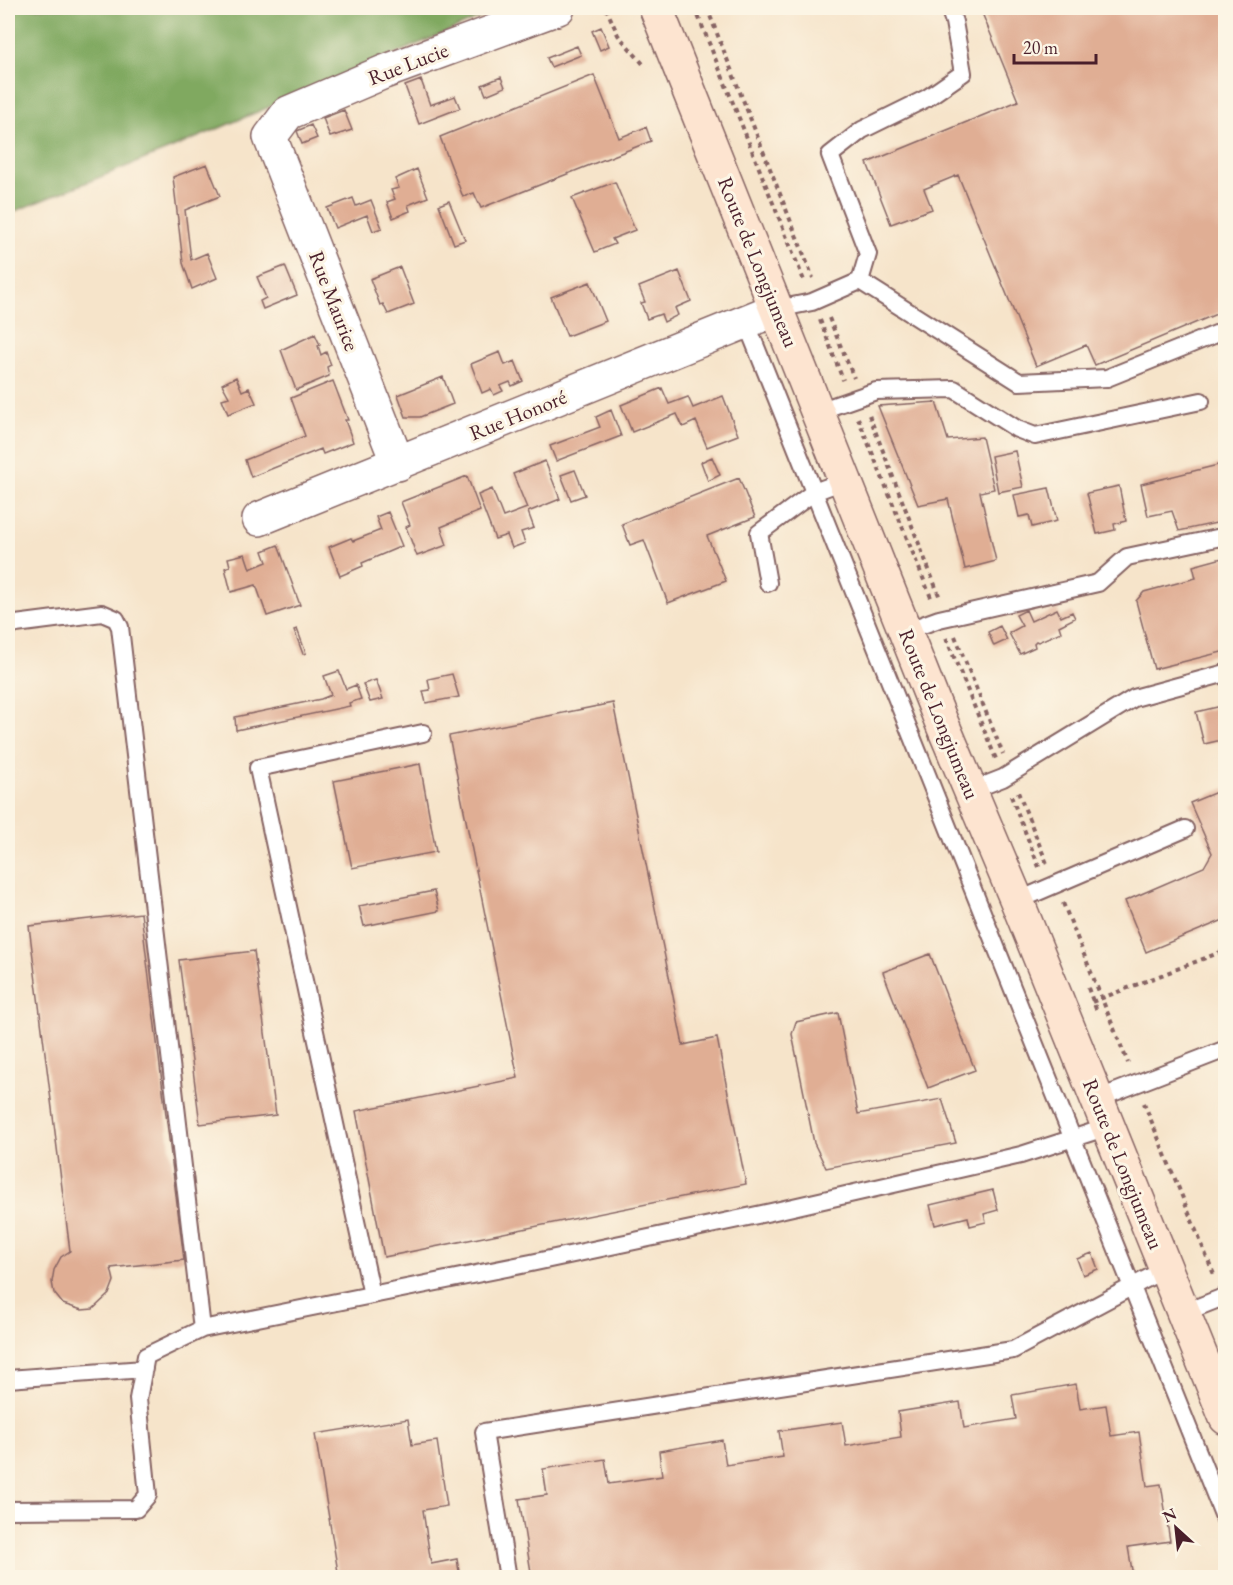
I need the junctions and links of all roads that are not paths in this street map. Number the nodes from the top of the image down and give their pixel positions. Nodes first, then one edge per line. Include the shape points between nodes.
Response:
1 (558, 8) edge
2 (656, 8) edge
3 (949, 8) edge
4 (270, 137) joint
5 (860, 281) junction
6 (777, 309) junction
7 (746, 322) junction
8 (1226, 330) edge
9 (1201, 401) dead end
10 (819, 411) junction
11 (398, 464) junction
12 (846, 480) junction
13 (814, 492) junction
14 (259, 519) dead end
15 (1226, 536) edge
16 (768, 583) dead end
17 (8, 625) edge
18 (906, 631) junction
19 (1226, 673) edge
20 (423, 733) dead end
21 (970, 791) junction
22 (1185, 829) dead end
23 (1017, 901) junction
24 (1226, 1048) edge
25 (1102, 1113) junction
26 (1072, 1139) junction
27 (1165, 1269) junction
28 (1131, 1287) junction
29 (372, 1295) junction
30 (1221, 1298) edge
31 (1183, 1313) junction
32 (202, 1329) junction
33 (144, 1369) junction
34 (8, 1379) edge
35 (1226, 1418) edge
36 (8, 1510) edge
37 (1226, 1522) edge
38 (508, 1578) edge

1 - 4 street, Rue Lucie via 384,72 288,113
2 - 6 street, Route de Longjumeau
3 - 5 lane via 963,73 927,98 862,130 830,155 868,254
4 - 11 street, Rue Maurice
5 - 6 lane via 817,300
5 - 8 lane via 1019,382 1107,378
6 - 7 street, Rue Honoré
6 - 10 street, Route de Longjumeau
7 - 11 street, Rue Honoré
7 - 13 lane
9 - 10 lane via 1035,436 954,389 876,391
10 - 12 street, Route de Longjumeau
11 - 14 street, Rue Honoré
12 - 13 lane
12 - 18 street, Route de Longjumeau
13 - 16 lane via 759,533
13 - 26 lane
15 - 18 lane via 1127,557 1098,584 944,618
17 - 32 lane via 102,613 116,619 120,627
18 - 21 street, Route de Longjumeau
19 - 21 lane via 1134,698 1007,776
20 - 29 lane via 258,768
21 - 23 street, Route de Longjumeau
22 - 23 lane
23 - 25 street, Route de Longjumeau
24 - 25 lane via 1136,1084
25 - 26 lane
25 - 27 street, Route de Longjumeau
26 - 28 lane
26 - 29 lane via 1021,1155 771,1212
27 - 28 lane
27 - 31 street, Route de Longjumeau
28 - 37 lane
28 - 38 lane via 1012,1350 484,1432
29 - 32 lane
30 - 31 lane
31 - 35 street, Route de Longjumeau
32 - 33 lane via 146,1356
33 - 34 lane
33 - 36 lane via 138,1399 148,1495 136,1509

